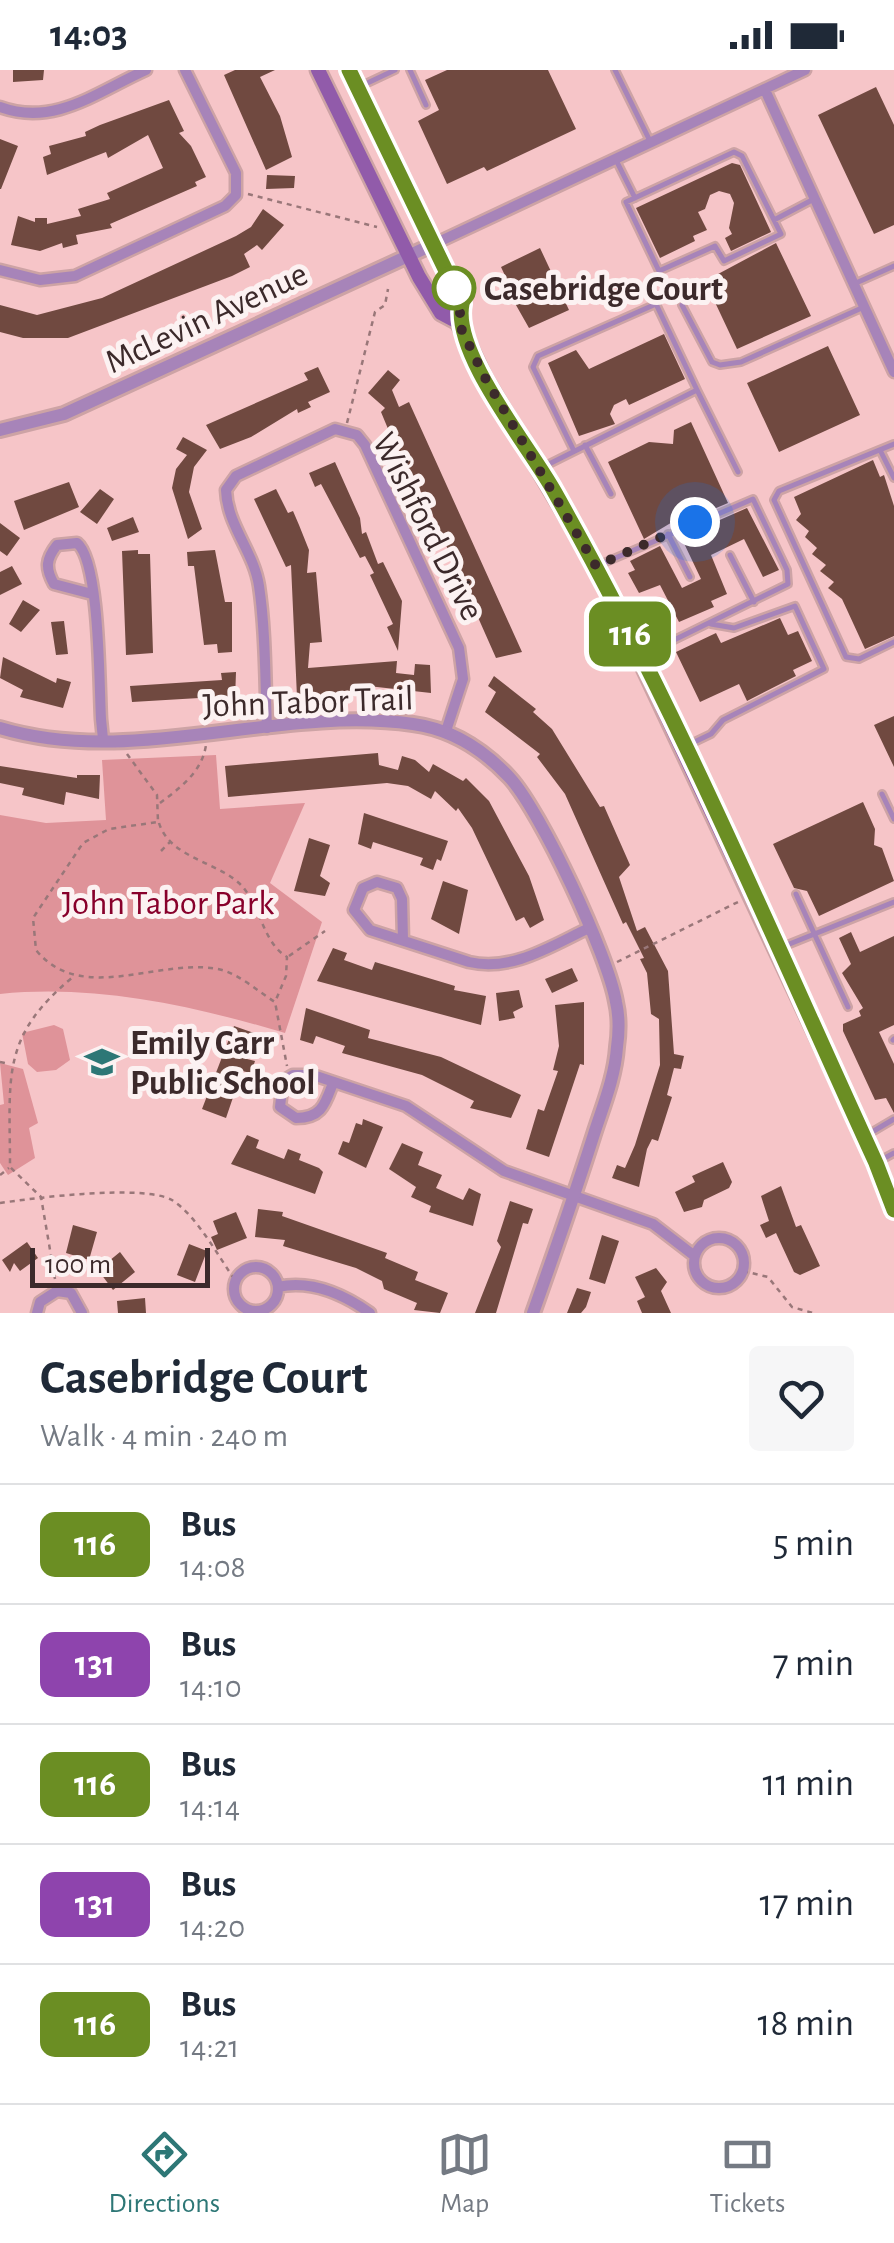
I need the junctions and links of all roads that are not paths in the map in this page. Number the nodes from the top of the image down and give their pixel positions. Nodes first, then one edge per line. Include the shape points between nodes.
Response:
1 (146, 70) edge
2 (185, 70) edge
3 (318, 70) edge
4 (349, 70) edge
5 (395, 70) edge
6 (410, 70) edge
7 (615, 70) edge
8 (805, 70) edge
9 (357, 88) junction
10 (765, 90) junction
11 (426, 105) dead end
12 (0, 107) edge
13 (651, 143) junction
14 (616, 160) junction
15 (635, 198) junction
16 (814, 200) junction
17 (774, 220) junction
18 (432, 245) junction
19 (409, 256) junction
20 (894, 266) edge
21 (0, 270) edge
22 (855, 284) junction
23 (682, 305) dead end
24 (864, 306) junction
25 (458, 322) junction
26 (894, 372) edge
27 (698, 390) junction
28 (0, 430) edge
29 (894, 444) edge
30 (585, 445) junction
31 (880, 450) junction
32 (574, 451) junction
33 (541, 468) junction
34 (738, 472) dead end
35 (894, 478) edge
36 (610, 494) dead end
37 (668, 534) junction
38 (730, 555) dead end
39 (596, 566) junction
40 (690, 577) dead end
41 (92, 594) junction
42 (754, 602) junction
43 (652, 604) dead end
44 (709, 624) junction
45 (670, 642) junction
46 (894, 642) edge
47 (646, 666) junction
48 (0, 728) edge
49 (267, 728) junction
50 (446, 730) junction
51 (103, 740) junction
52 (683, 747) junction
53 (882, 794) dead end
54 (894, 819) edge
55 (796, 894) dead end
56 (894, 902) edge
57 (589, 928) junction
58 (815, 933) junction
59 (403, 940) junction
60 (777, 950) junction
61 (848, 1007) dead end
62 (333, 1082) junction
63 (894, 1118) edge
64 (864, 1136) junction
65 (894, 1153) edge
66 (876, 1163) junction
67 (574, 1195) junction
68 (894, 1210) edge
69 (692, 1254) junction
70 (278, 1287) junction
71 (37, 1313) edge
72 (82, 1313) edge
73 (370, 1313) edge
74 (533, 1313) edge

1 - 12 street via 50,115
2 - 21 street via 236,173 237,191 225,206 75,276 40,280
3 - 19 main road
4 - 9 main road
5 - 9 lane
6 - 11 lane
7 - 13 lane
8 - 10 street
9 - 18 main road
10 - 13 street
10 - 16 street
13 - 14 street
14 - 15 lane
14 - 18 street
15 - 17 lane via 734,152
15 - 17 lane via 626,202 659,271 715,246 724,260 781,234
16 - 17 lane
16 - 22 street
18 - 19 street, McLevin Avenue
18 - 25 main road via 462,304
19 - 25 main road via 441,313
19 - 28 street, McLevin Avenue via 64,414
20 - 22 lane
22 - 24 street
23 - 24 lane via 720,366
24 - 26 street
25 - 33 main road
27 - 30 lane
27 - 32 lane via 656,304 538,356 533,367
27 - 34 lane
29 - 31 lane
30 - 32 lane
30 - 36 lane
31 - 35 lane
31 - 46 lane via 779,490 774,500 846,657 859,659
32 - 33 lane
33 - 39 main road
37 - 39 lane
37 - 40 lane
37 - 42 lane via 753,499 788,584
38 - 42 lane
39 - 47 main road
41 - 41 street via 86,550 77,543 57,545 48,557 54,584
41 - 51 street
42 - 44 lane
43 - 45 lane
44 - 45 lane
44 - 52 lane via 734,628 795,606 824,669
45 - 47 lane
47 - 52 main road
48 - 51 street, John Tabor Trail via 50,740
49 - 50 street, John Tabor Trail via 387,722
49 - 50 street, Wishford Drive via 259,588 226,490 236,476 335,429 365,444 459,648 463,679
49 - 51 street, John Tabor Trail
50 - 57 street, John Tabor Trail via 514,782
52 - 60 main road
53 - 54 lane
55 - 58 lane
56 - 58 lane
57 - 59 street via 500,966
57 - 67 street, John Tabor Trail via 617,1004 618,1046
58 - 60 lane
58 - 61 lane
59 - 59 street via 397,888 377,882 363,888 355,900 358,920
60 - 64 main road
62 - 62 street via 289,1076 278,1103 296,1118 320,1112
62 - 67 street via 406,1106 504,1171
63 - 64 lane
64 - 66 main road
65 - 66 lane
66 - 68 main road
67 - 69 street via 653,1224
67 - 74 street, John Tabor Trail
69 - 69 street via 694,1268 714,1287 732,1284 743,1271 736,1243 701,1244
70 - 70 street via 262,1268 246,1269 236,1280 236,1301 254,1312 270,1306
70 - 73 street via 299,1282
71 - 72 street via 40,1302 58,1290 71,1293

